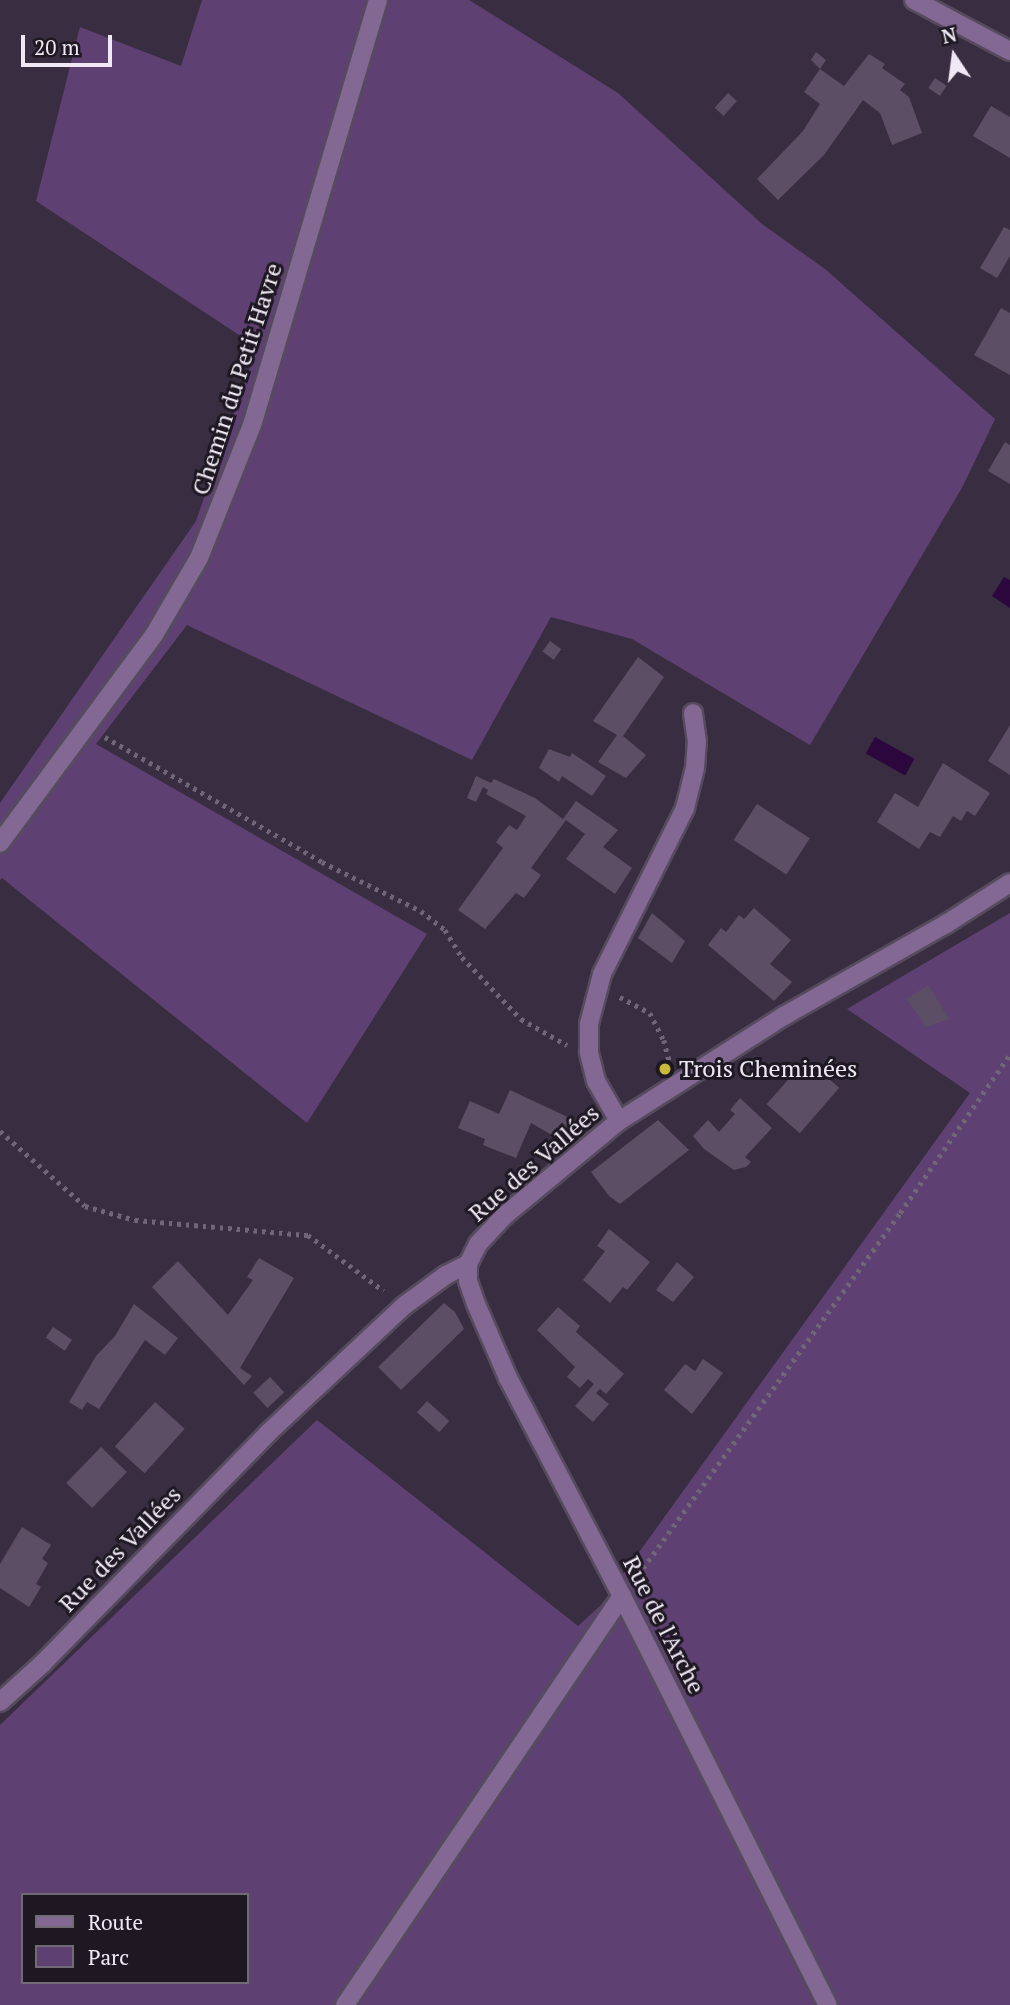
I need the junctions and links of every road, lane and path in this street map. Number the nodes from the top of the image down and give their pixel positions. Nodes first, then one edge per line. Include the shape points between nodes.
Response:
1 (378, 0) edge
2 (914, 0) edge
3 (1010, 51) edge
4 (693, 713) dead end
5 (87, 726) junction
6 (0, 843) edge
7 (1010, 883) edge
8 (597, 993) junction
9 (589, 1046) junction
10 (1010, 1054) edge
11 (677, 1085) junction
12 (620, 1121) junction
13 (0, 1131) edge
14 (468, 1264) junction
15 (405, 1305) junction
16 (622, 1596) junction
17 (0, 1702) edge
18 (345, 2005) edge
19 (828, 2005) edge

1 - 5 street, Chemin du Petit Havre via 257,409 227,493 199,558 154,635
2 - 3 street
4 - 8 street via 695,768 685,808 602,974
5 - 6 street, Chemin du Petit Havre
5 - 9 path via 322,862 421,911 445,929 462,957 521,1019 567,1045
7 - 11 street, Rue des Vallées
8 - 9 street
8 - 11 path via 626,999 650,1013 664,1040
9 - 12 street via 596,1081
10 - 16 path
11 - 12 street, Rue des Vallées
12 - 14 street, Rue des Vallées via 504,1216 478,1244
13 - 15 path via 85,1206 135,1220 308,1234
14 - 15 street, Rue des Vallées
14 - 16 street, Rue de l'Arche via 476,1304 508,1378
15 - 17 street, Rue des Vallées via 268,1433 43,1664
16 - 18 street
16 - 19 street, Rue de l'Arche

